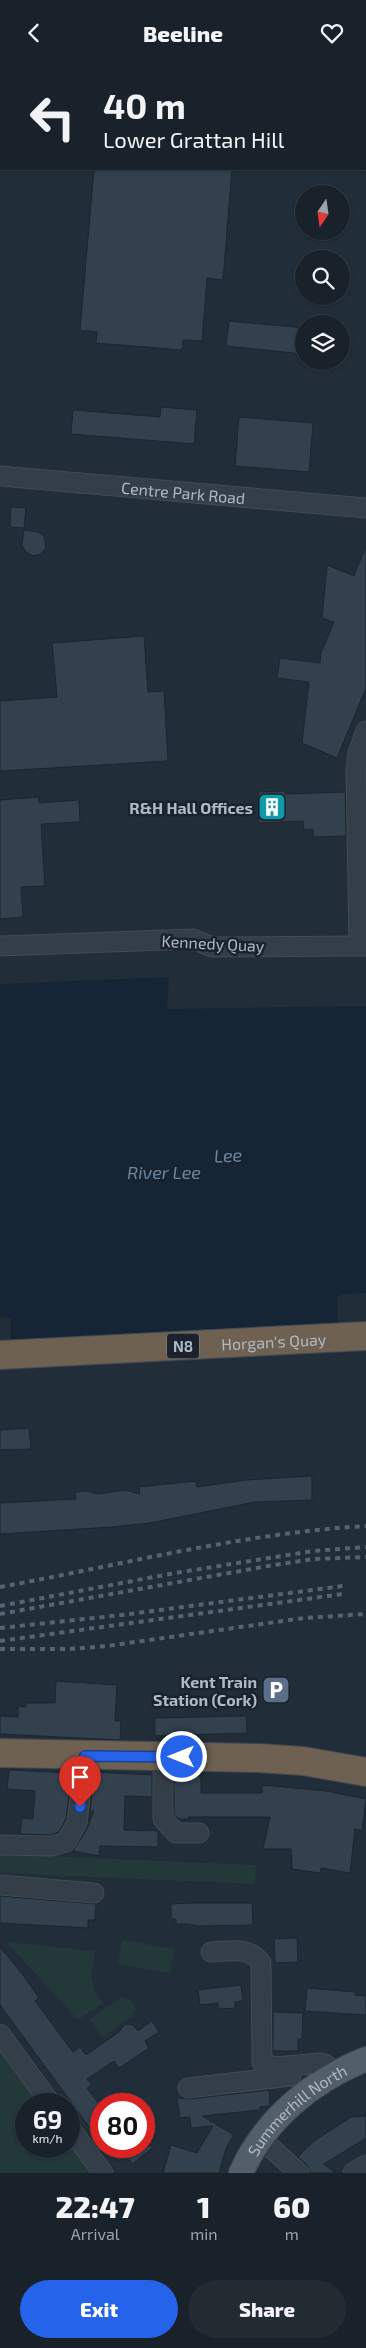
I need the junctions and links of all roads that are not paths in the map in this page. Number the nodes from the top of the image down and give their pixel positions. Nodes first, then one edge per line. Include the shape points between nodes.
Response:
1 (0, 476) edge
2 (366, 508) edge
3 (366, 731) edge
4 (361, 768) edge
5 (0, 946) edge
6 (363, 946) edge
7 (366, 1336) edge
8 (0, 1355) edge
9 (0, 1753) edge
10 (85, 1756) junction
11 (163, 1757) junction
12 (366, 1772) edge
13 (198, 1833) dead end
14 (0, 1845) edge
15 (0, 1885) edge
16 (94, 1893) dead end
17 (211, 1952) dead end
18 (0, 2034) edge
19 (366, 2059) edge
20 (326, 2079) junction
21 (188, 2088) dead end
22 (43, 2093) edge
23 (260, 2138) junction
24 (80, 2142) edge
25 (366, 2165) edge
26 (103, 2173) edge
27 (241, 2173) edge
28 (299, 2173) edge
29 (354, 2173) edge

1 - 2 street, Centre Park Road
3 - 4 street via 358,753
4 - 6 street
5 - 6 street, Kennedy Quay via 193,939 212,947
7 - 8 highway, Horgan's Quay / N8
9 - 10 highway
10 - 11 highway
10 - 14 street via 79,1815 66,1842 52,1846
11 - 12 highway via 303,1761
11 - 13 street via 163,1819 176,1833
15 - 16 street
17 - 20 street via 242,1950 252,1953 261,1963 262,2063 275,2067 325,2064
18 - 22 street
19 - 20 main road, Summerhill North
20 - 21 street via 298,2075
20 - 23 main road, Summerhill North via 282,2113
23 - 27 main road, Summerhill North
23 - 28 street
24 - 26 street
25 - 29 street

